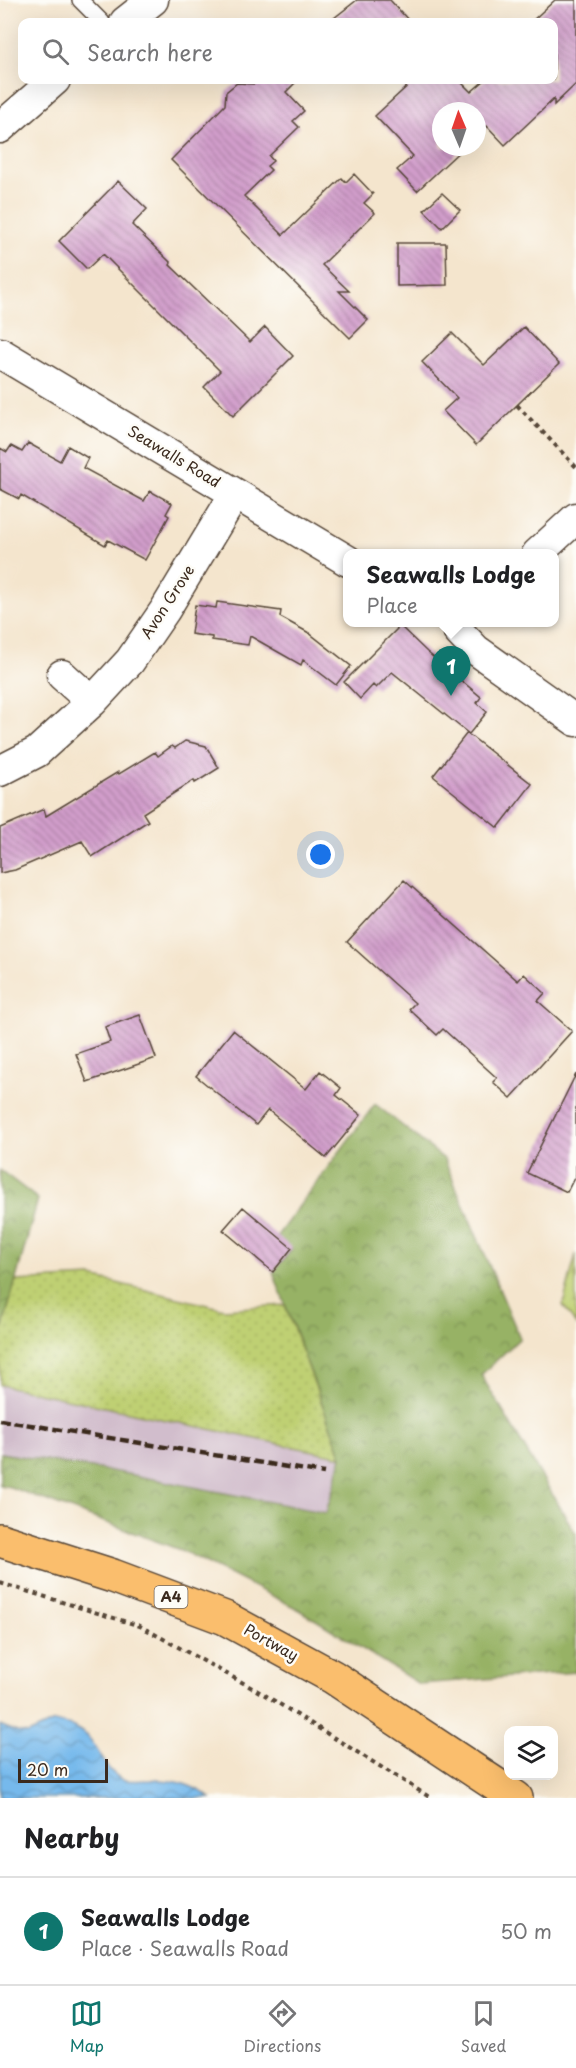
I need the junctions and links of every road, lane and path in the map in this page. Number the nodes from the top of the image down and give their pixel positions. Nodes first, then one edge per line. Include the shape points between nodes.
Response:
1 (80, 0) edge
2 (153, 0) edge
3 (98, 18) edge
4 (130, 18) edge
5 (50, 84) edge
6 (0, 128) edge
7 (0, 353) edge
8 (517, 405) dead end
9 (576, 467) edge
10 (235, 494) junction
11 (576, 518) edge
12 (542, 549) edge
13 (343, 558) edge
14 (458, 627) edge
15 (62, 675) dead end
16 (92, 702) junction
17 (576, 721) edge
18 (0, 771) edge
19 (0, 1540) edge
20 (0, 1583) edge
21 (431, 1798) edge
22 (516, 1798) edge

1 - 3 lane
2 - 4 street
5 - 6 street
7 - 10 street, Seawalls Road
8 - 9 path
10 - 13 street, Seawalls Road
10 - 16 street, Avon Grove via 130,661
11 - 12 street
14 - 17 street via 476,650
15 - 16 street
16 - 18 street, Avon Grove via 37,752
19 - 22 highway, Portway / A4 via 122,1579 225,1618 333,1677
20 - 21 path via 140,1626 265,1695

